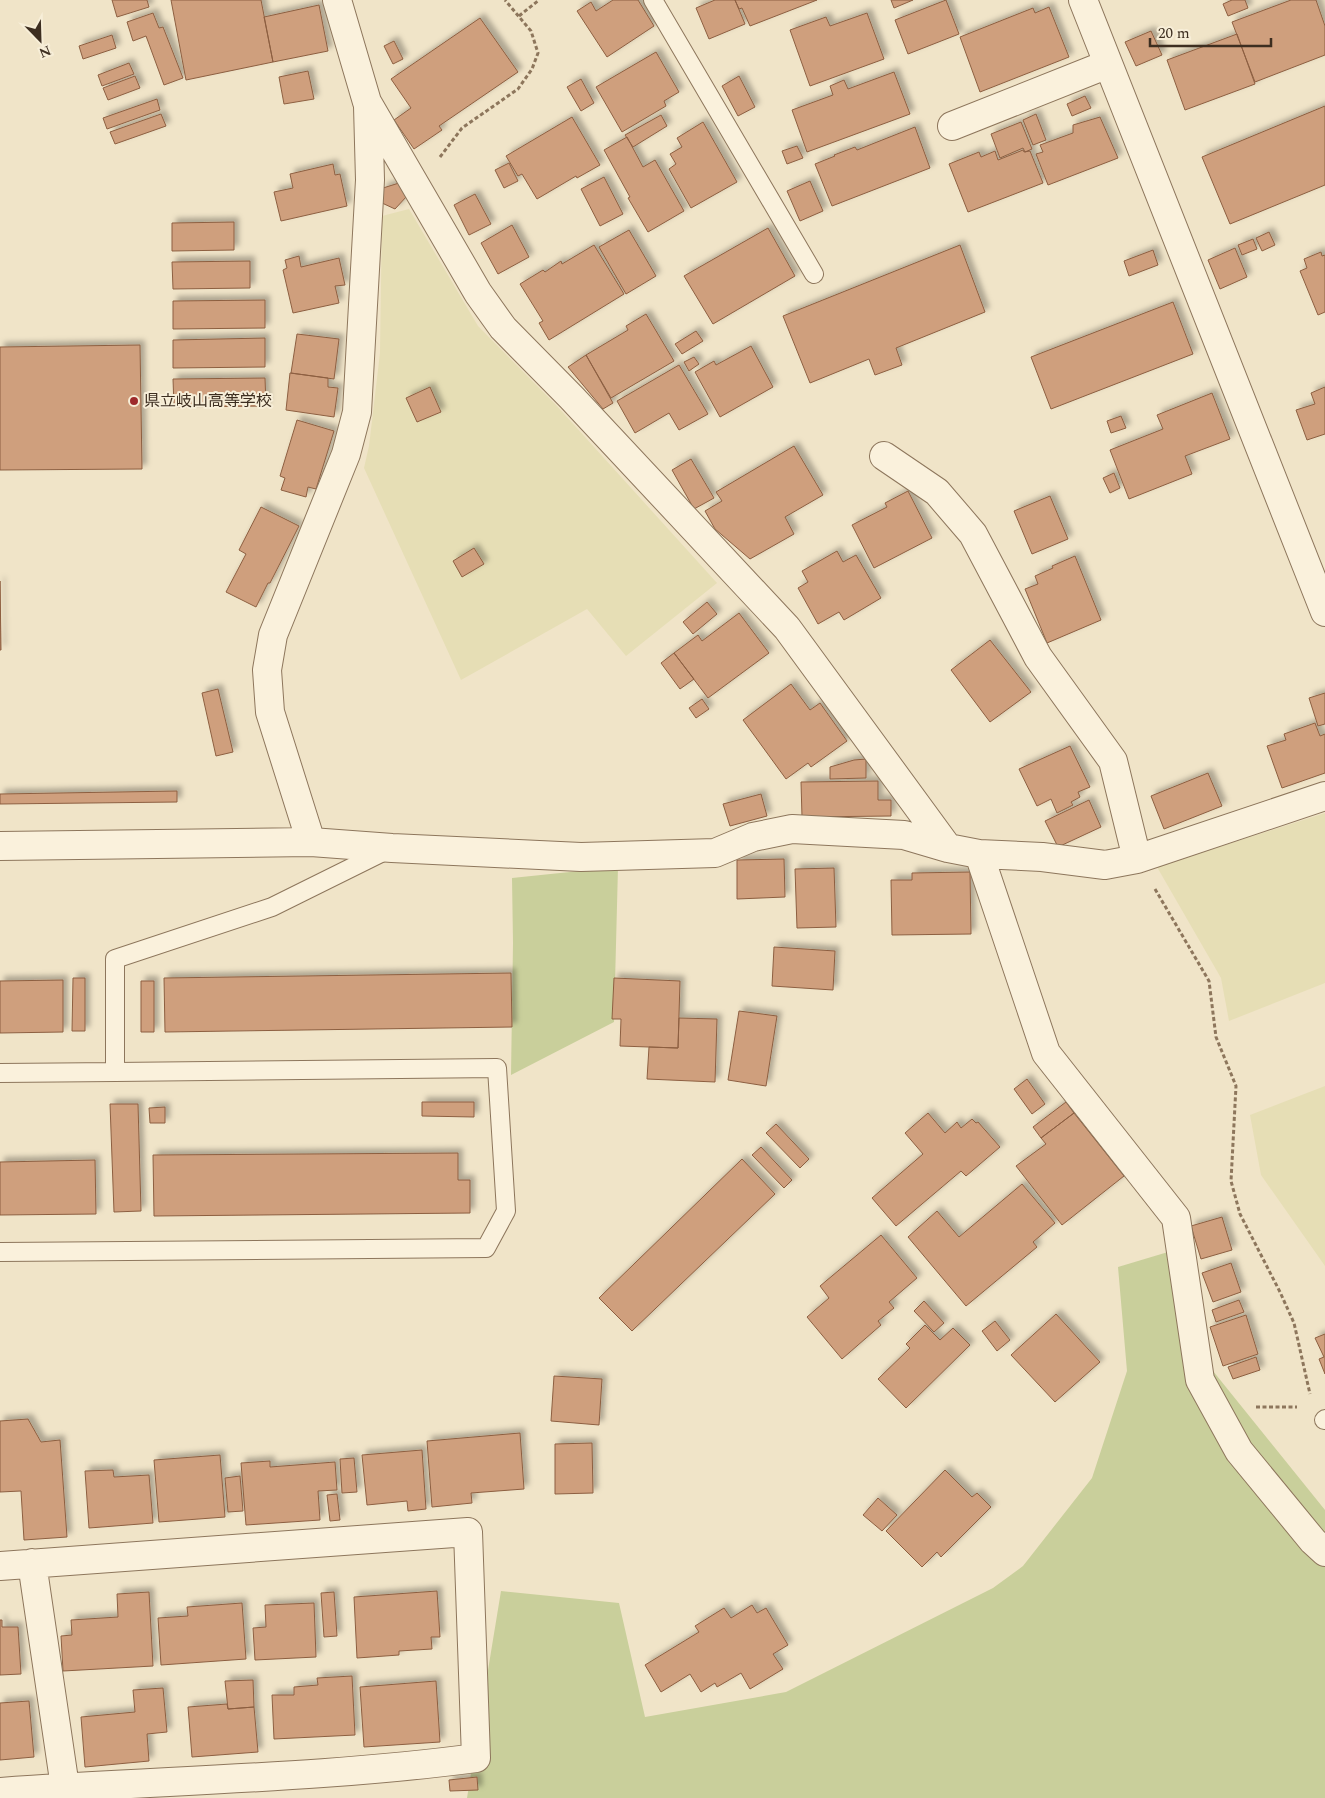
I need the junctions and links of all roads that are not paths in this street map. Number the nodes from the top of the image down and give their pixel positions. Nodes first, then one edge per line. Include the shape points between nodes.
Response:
1 (337, 0) edge
2 (653, 0) edge
3 (1082, 0) edge
4 (1108, 64) junction
5 (368, 102) junction
6 (952, 126) dead end
7 (814, 274) dead end
8 (884, 456) dead end
9 (1325, 612) edge
10 (1325, 796) edge
11 (311, 842) junction
12 (0, 846) edge
13 (392, 848) junction
14 (948, 848) junction
15 (979, 854) junction
16 (1137, 859) junction
17 (115, 1072) junction
18 (0, 1073) edge
19 (0, 1252) edge
20 (1325, 1552) edge
21 (32, 1563) junction
22 (0, 1566) edge
23 (65, 1787) junction
24 (0, 1792) edge

1 - 5 street
2 - 7 lane
3 - 4 street
4 - 6 street
4 - 9 street
5 - 11 street via 370,180 356,412 346,454 273,636 267,670 270,712
5 - 14 street via 478,293 503,328 787,628
8 - 16 street via 937,492 973,534 1038,657 1113,761
10 - 16 street
11 - 12 street
11 - 13 street
13 - 14 street via 581,857 715,853 753,837 792,830 904,835
13 - 17 lane via 272,907 115,959
14 - 15 street
15 - 16 street via 1105,865
15 - 20 street via 1046,1053 1176,1218 1200,1380 1239,1451
17 - 18 lane
17 - 19 lane via 497,1068 506,1211 486,1248
21 - 22 street
21 - 23 street
21 - 23 street via 468,1532 476,1758 406,1767 252,1778
23 - 24 street

